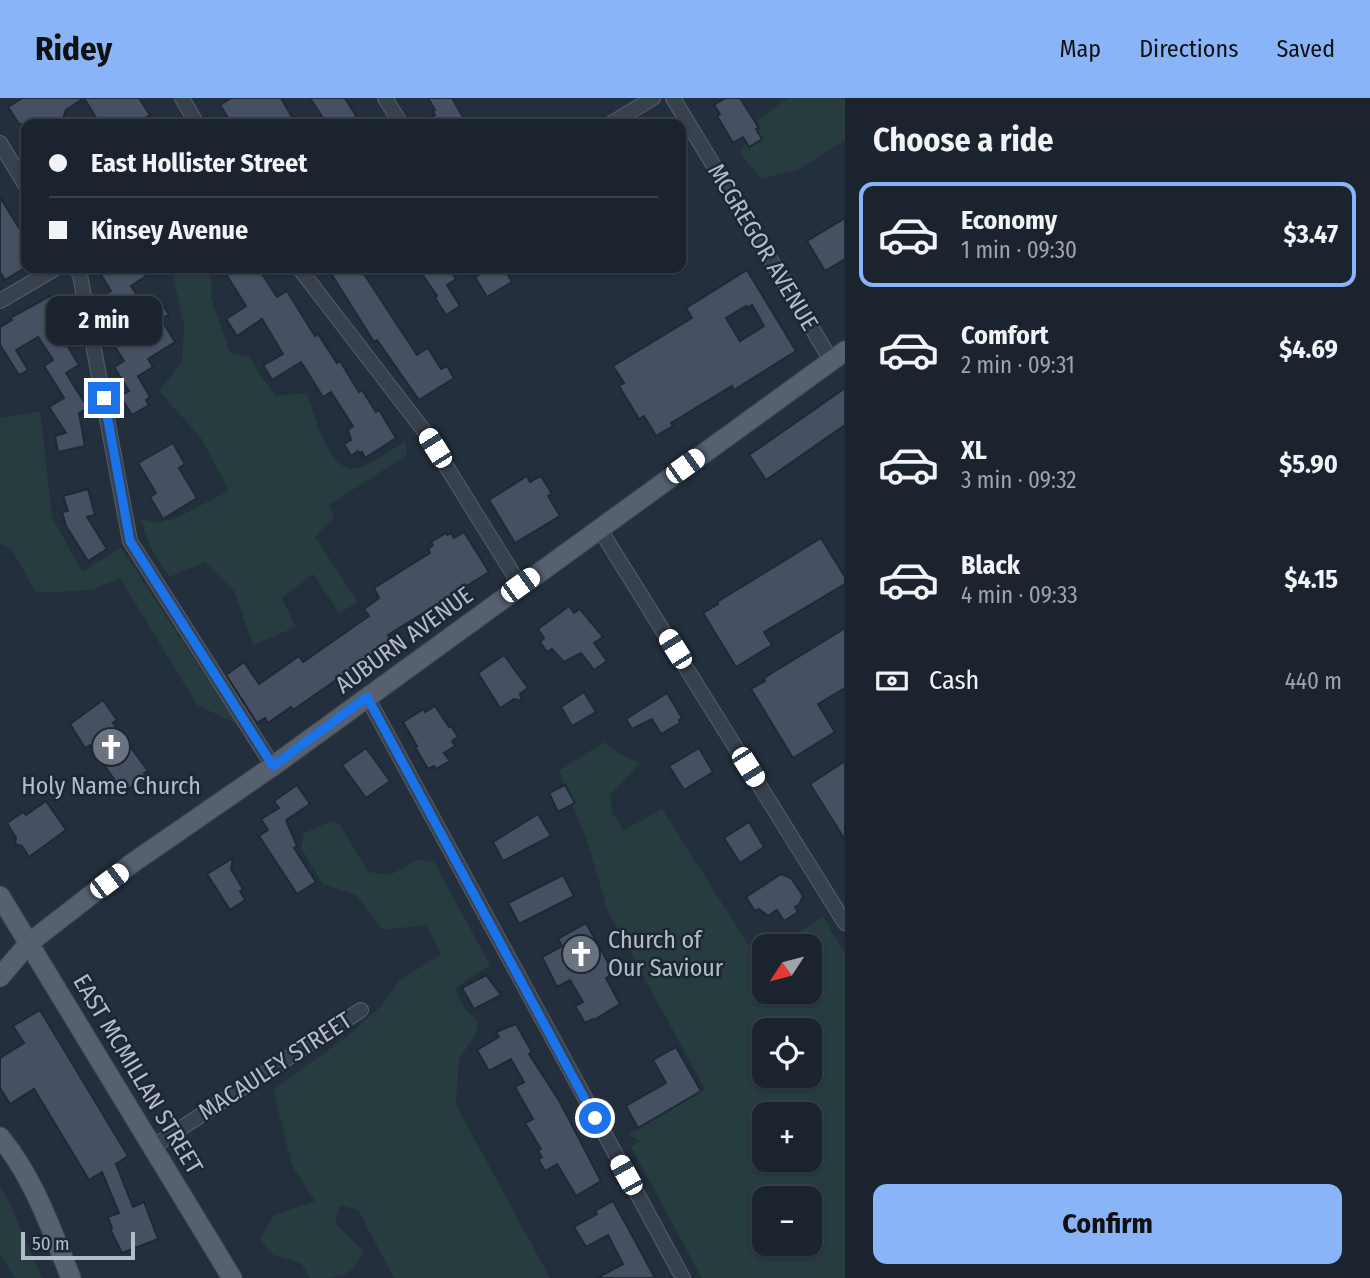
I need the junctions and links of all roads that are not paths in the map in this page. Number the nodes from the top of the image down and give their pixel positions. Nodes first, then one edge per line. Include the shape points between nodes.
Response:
1 (182, 98) edge
2 (385, 98) edge
3 (653, 98) edge
4 (673, 98) edge
5 (194, 119) edge
6 (398, 119) edge
7 (618, 119) edge
8 (0, 144) edge
9 (21, 178) edge
10 (48, 273) edge
11 (78, 273) edge
12 (303, 273) edge
13 (0, 302) edge
14 (838, 355) edge
15 (599, 528) junction
16 (520, 585) junction
17 (367, 697) junction
18 (273, 766) junction
19 (0, 896) edge
20 (845, 923) edge
21 (29, 943) junction
22 (0, 977) edge
23 (361, 1010) dead end
24 (0, 1137) edge
25 (154, 1146) junction
26 (71, 1278) edge
27 (232, 1278) edge
28 (682, 1278) edge

1 - 5 street
2 - 6 street
3 - 7 street
4 - 14 street, MCGREGOR AVENUE
8 - 9 street
10 - 13 street
11 - 18 street via 130,541
12 - 16 street via 425,432
14 - 15 main road, AUBURN AVENUE
15 - 16 main road, AUBURN AVENUE
15 - 20 street
16 - 17 main road, AUBURN AVENUE
17 - 18 main road, AUBURN AVENUE
17 - 28 street
18 - 21 main road, AUBURN AVENUE via 131,864
19 - 21 main road, EAST MCMILLAN STREET
21 - 22 main road, AUBURN AVENUE
21 - 25 main road, EAST MCMILLAN STREET
23 - 25 street, MACAULEY STREET
24 - 26 main road via 36,1194
25 - 27 main road, EAST MCMILLAN STREET

